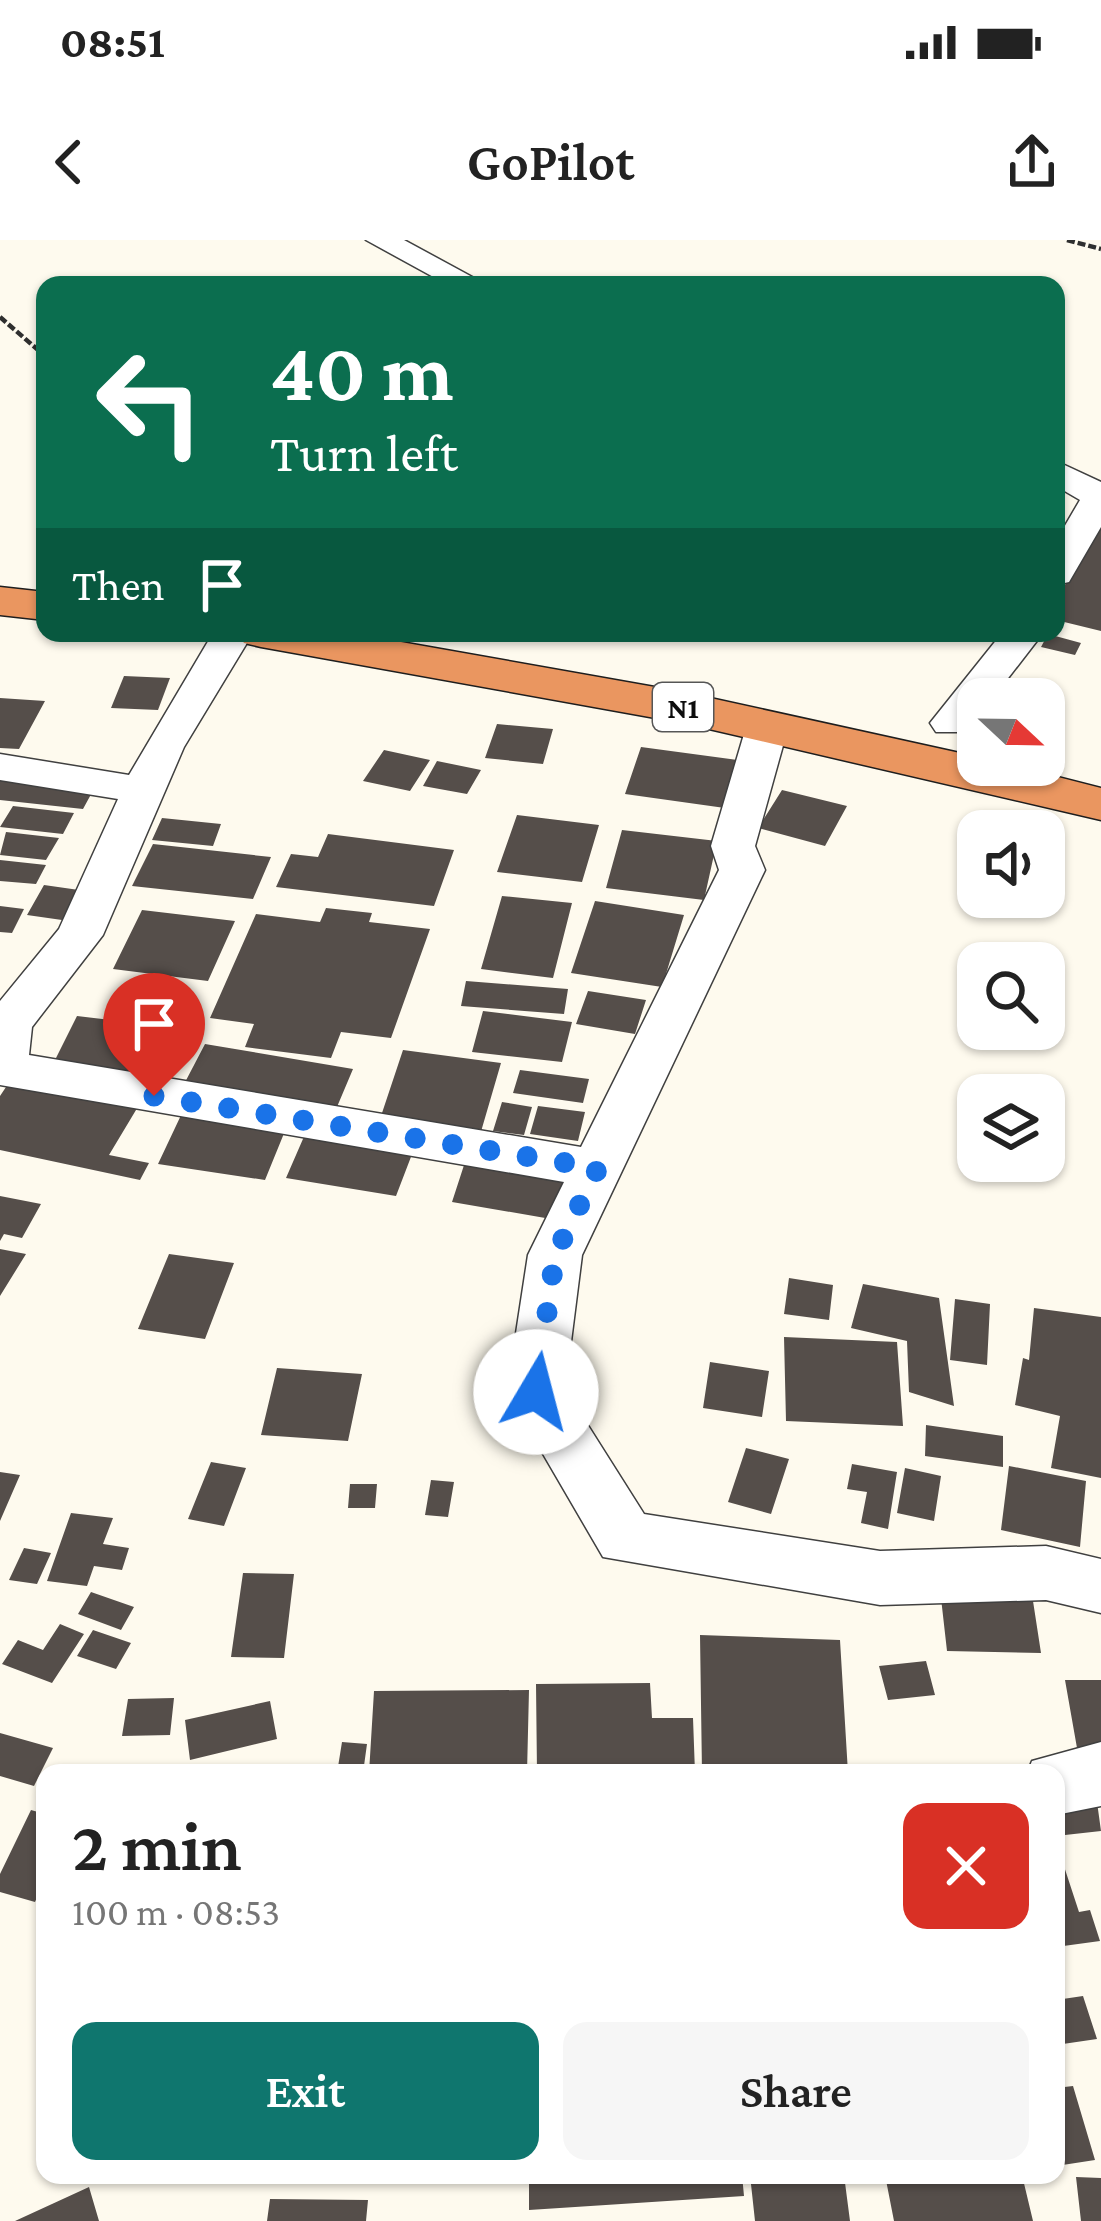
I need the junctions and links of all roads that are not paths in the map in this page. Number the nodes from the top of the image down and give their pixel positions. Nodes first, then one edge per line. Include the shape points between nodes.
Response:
1 (380, 240) edge
2 (454, 276) edge
3 (1065, 477) edge
4 (1065, 558) edge
5 (0, 567) edge
6 (36, 571) edge
7 (0, 601) edge
8 (36, 605) edge
9 (228, 642) edge
10 (311, 642) edge
11 (534, 642) edge
12 (1017, 642) edge
13 (994, 678) edge
14 (768, 724) junction
15 (957, 725) edge
16 (1065, 753) edge
17 (1101, 762) edge
18 (0, 767) edge
19 (144, 790) junction
20 (1101, 804) edge
21 (4, 1023) edge
22 (598, 1168) junction
23 (1101, 1586) edge
24 (1101, 1774) edge
25 (1065, 1781) edge

1 - 2 street
3 - 4 street via 1100,496
5 - 6 highway
7 - 8 highway
9 - 19 street
10 - 14 highway, N1 / N1
11 - 15 highway, N1
12 - 13 street
14 - 20 highway, N1 / N1
14 - 22 street via 733,846 742,869
16 - 17 highway
18 - 19 street
19 - 21 street via 80,935
21 - 22 street via 3,1068
22 - 23 street via 555,1255 536,1392 625,1538 880,1578 1046,1573
24 - 25 street

